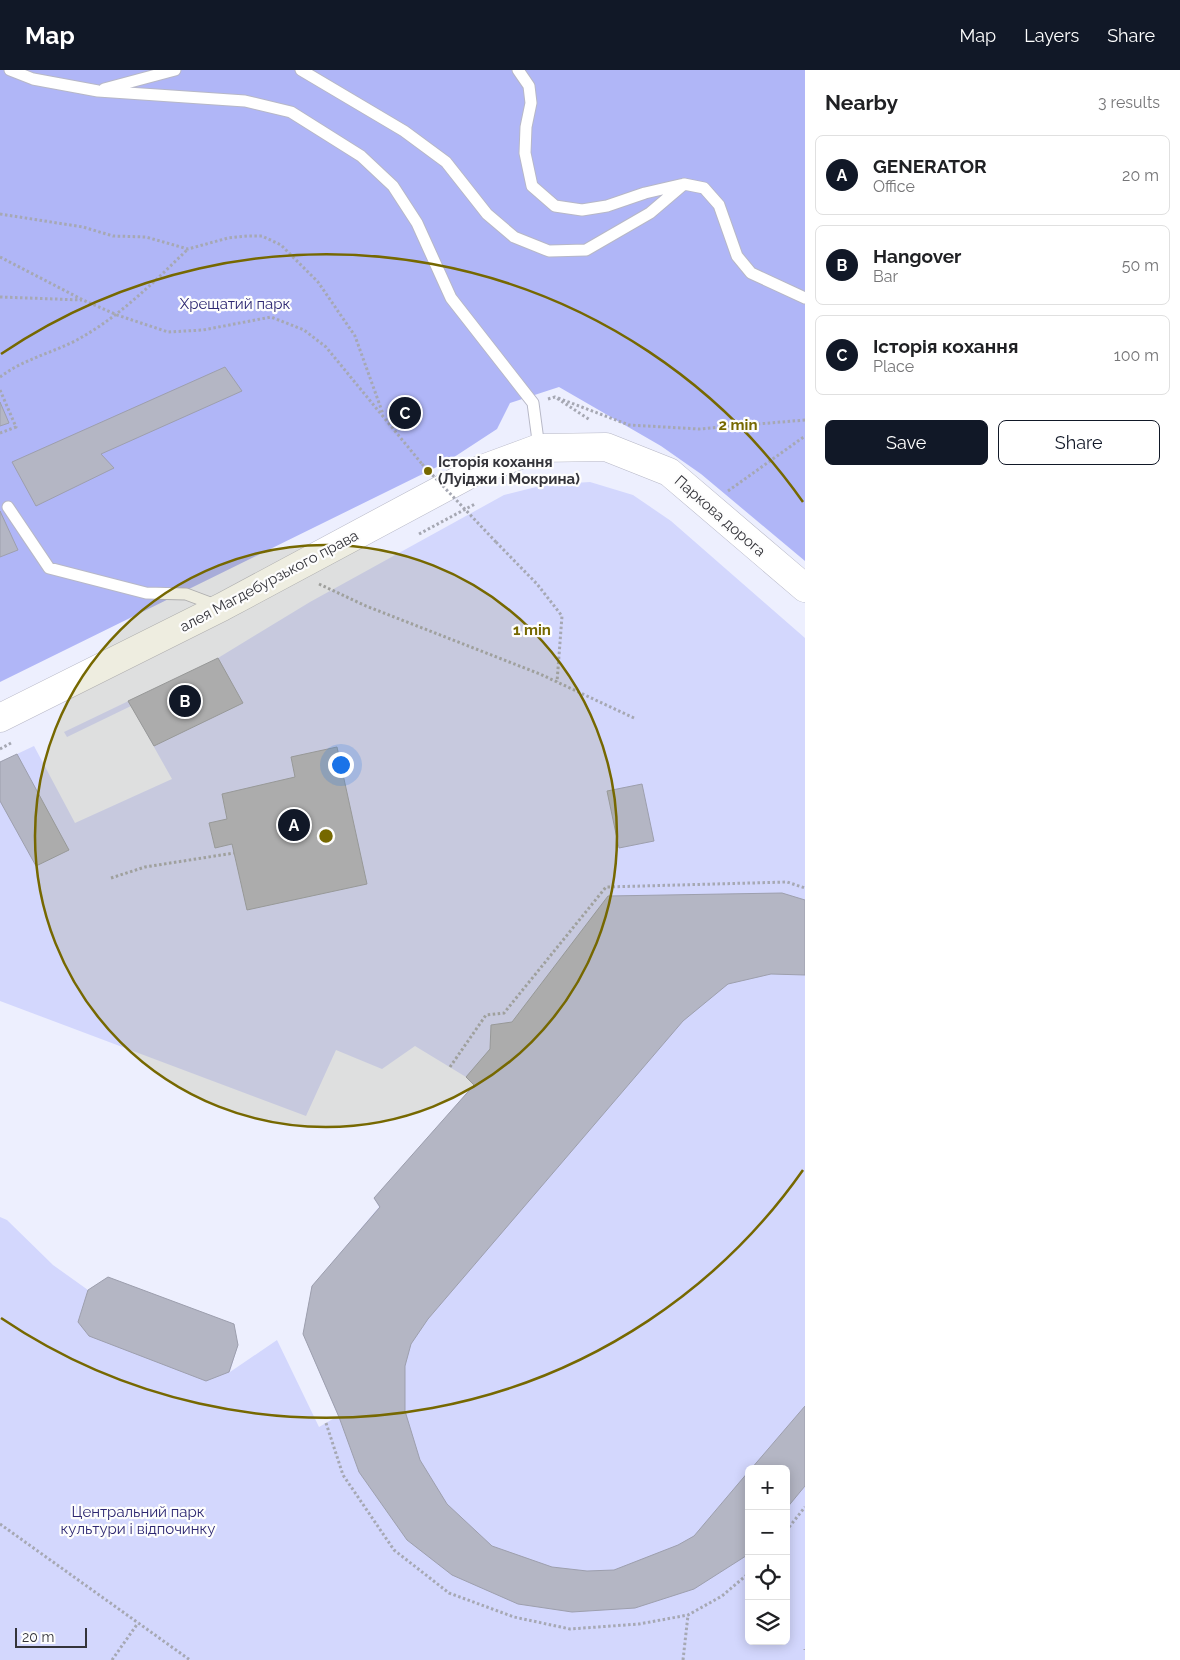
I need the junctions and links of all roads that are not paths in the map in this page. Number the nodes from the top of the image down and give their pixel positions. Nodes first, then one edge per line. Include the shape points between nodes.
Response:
1 (10, 70) edge
2 (175, 70) edge
3 (301, 70) edge
4 (518, 70) edge
5 (98, 91) junction
6 (684, 184) junction
7 (805, 298) edge
8 (539, 448) junction
9 (8, 507) dead end
10 (805, 588) edge
11 (222, 607) junction
12 (0, 718) edge

1 - 5 lane via 33,79
2 - 5 lane
3 - 6 lane via 404,131 446,162 494,220 514,237 549,251 586,250 650,213
4 - 6 lane via 529,86 532,103 526,127 525,154 532,186 555,206 582,210 607,206
5 - 8 lane via 245,101 291,112 361,156 393,186 416,223 451,298 533,403
6 - 7 lane via 704,188 719,205 737,256 751,273
8 - 10 main road, Паркова дорога via 606,447 669,472
8 - 11 main road, алея Магдебурзького права via 474,472
9 - 11 lane via 49,568 146,593 186,594
11 - 12 main road, алея Магдебурзького права

